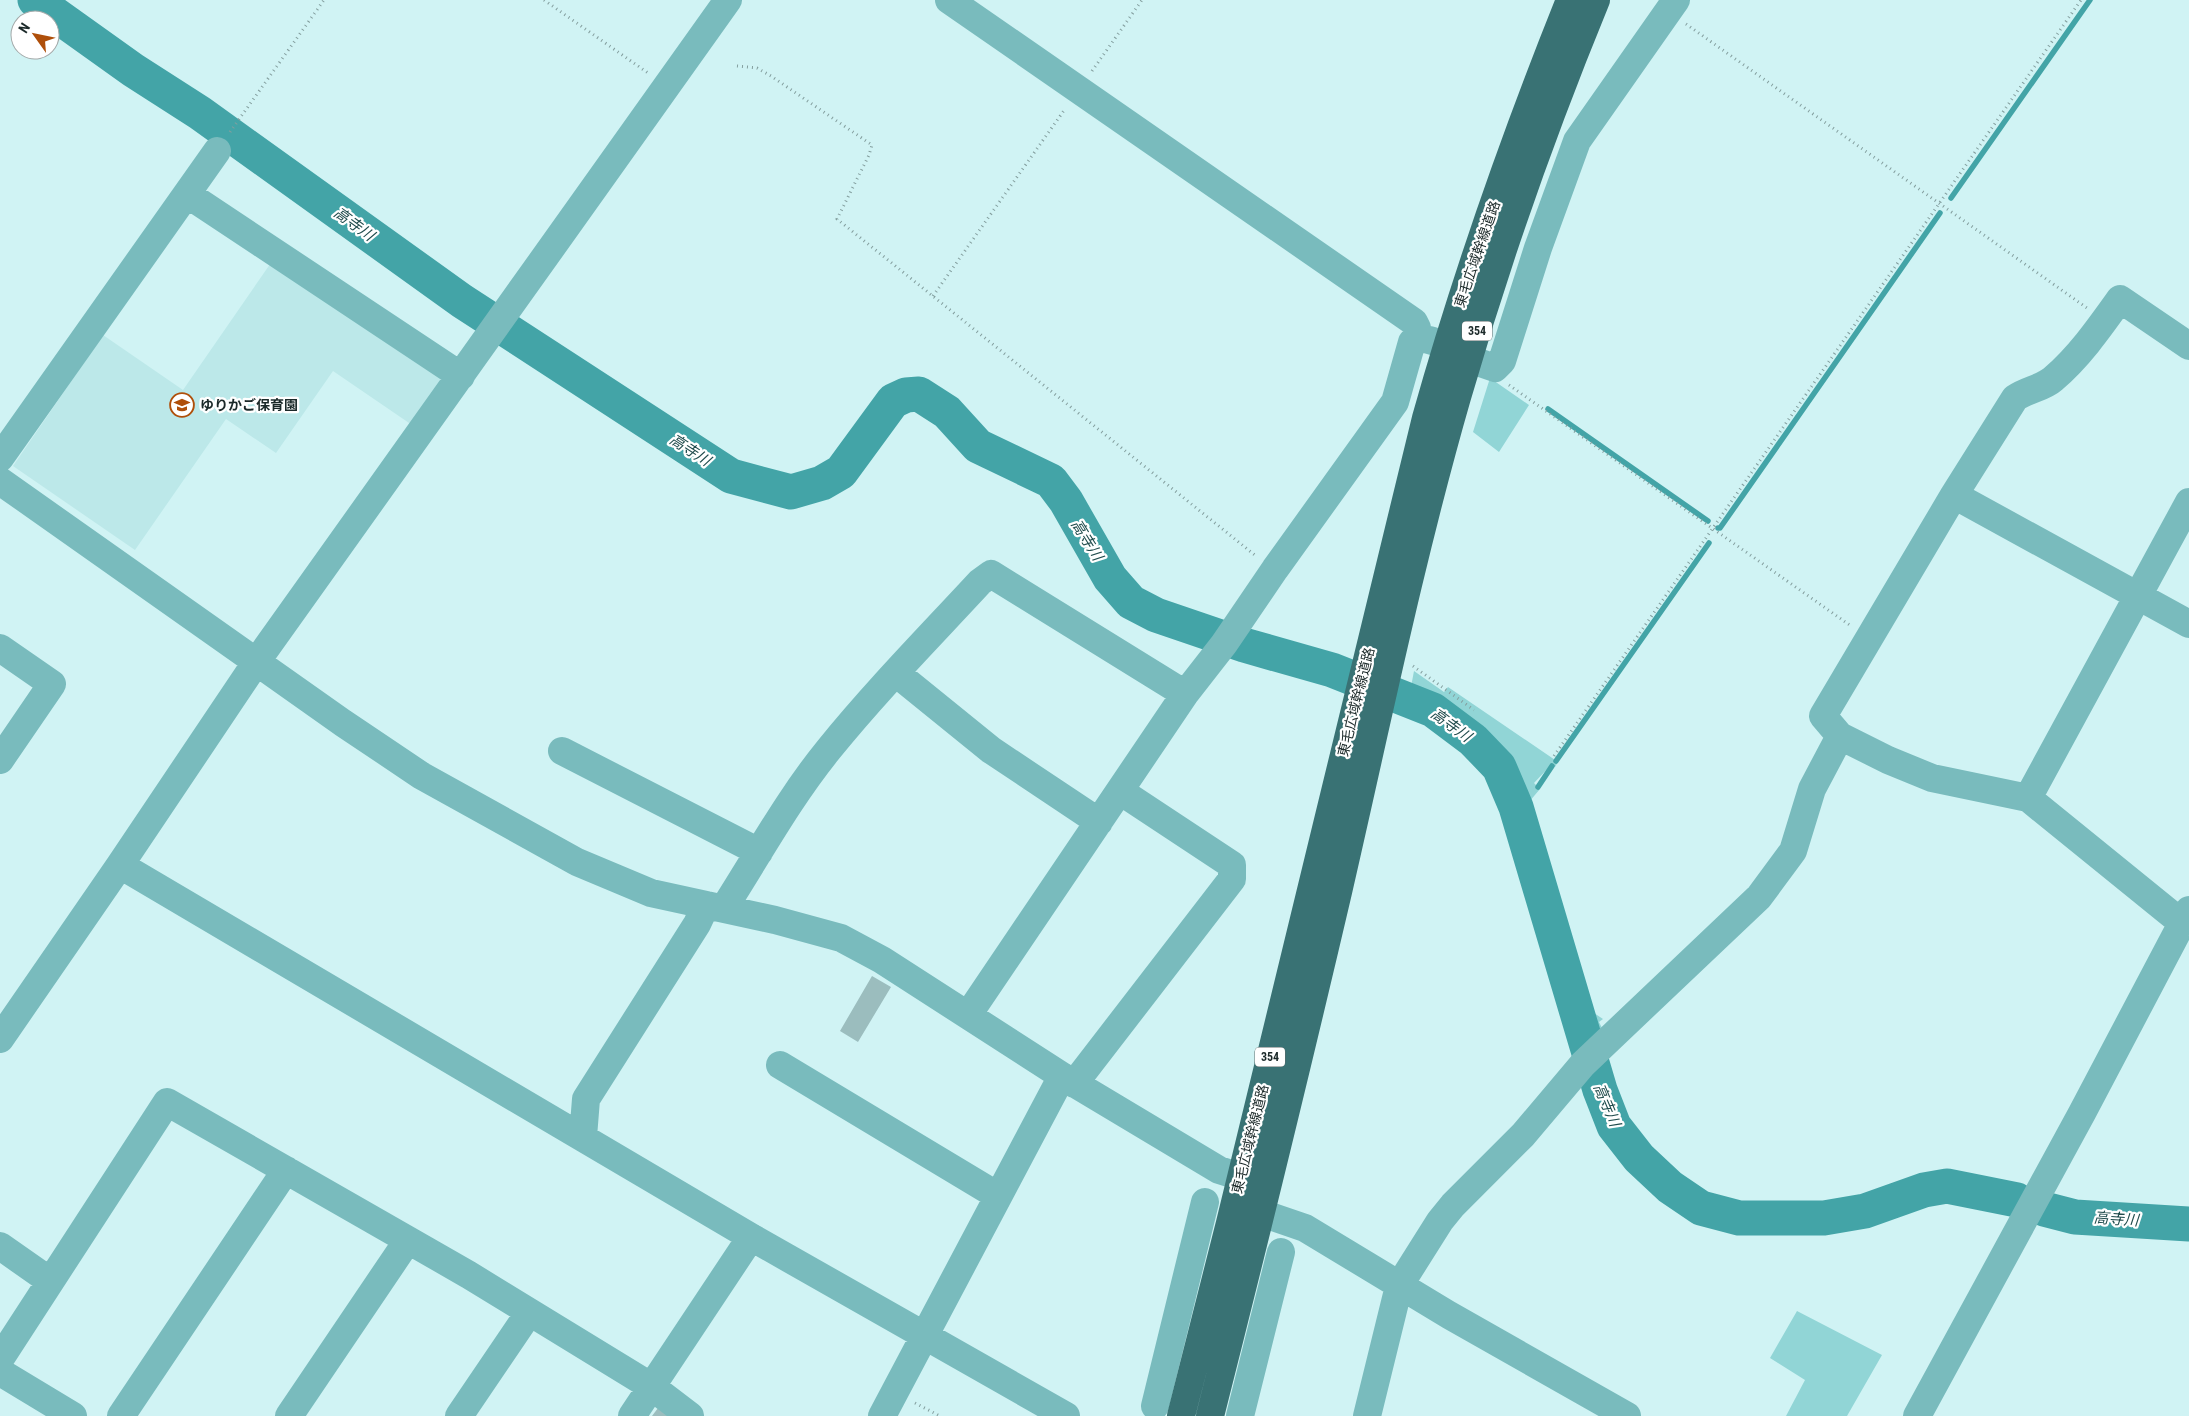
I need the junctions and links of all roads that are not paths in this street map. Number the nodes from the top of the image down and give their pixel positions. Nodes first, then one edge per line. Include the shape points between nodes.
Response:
1 (728, 0) edge
2 (949, 0) edge
3 (1570, 0) edge
4 (1596, 0) edge
5 (1672, 6) edge
6 (217, 151) road end
7 (187, 194) junction
8 (1418, 338) junction
9 (2189, 346) edge
10 (1458, 353) junction
11 (460, 376) junction
12 (0, 458) edge
13 (0, 481) edge
14 (1954, 495) junction
15 (2189, 502) edge
16 (2137, 597) junction
17 (2189, 624) edge
18 (0, 648) edge
19 (257, 661) junction
20 (896, 673) junction
21 (1185, 694) junction
22 (1369, 702) junction
23 (1840, 736) junction
24 (562, 751) dead end
25 (0, 760) edge
26 (1120, 791) junction
27 (2028, 798) junction
28 (1099, 822) junction
29 (759, 852) junction
30 (120, 865) junction
31 (715, 906) junction
32 (2185, 917) edge
33 (968, 1015) junction
34 (0, 1038) edge
35 (780, 1065) dead end
36 (1068, 1080) junction
37 (583, 1137) junction
38 (286, 1170) junction
39 (1241, 1177) junction
40 (998, 1196) junction
41 (1205, 1202) dead end
42 (1260, 1213) junction
43 (1230, 1223) junction
44 (751, 1237) junction
45 (408, 1240) junction
46 (0, 1246) edge
47 (1281, 1252) dead end
48 (1193, 1257) junction
49 (1247, 1269) junction
50 (50, 1281) junction
51 (1399, 1286) junction
52 (529, 1313) junction
53 (1263, 1325) junction
54 (925, 1335) junction
55 (1172, 1342) junction
56 (0, 1359) edge
57 (0, 1372) edge
58 (652, 1387) junction
59 (1188, 1390) junction
60 (895, 1392) junction
61 (1155, 1406) dead end
62 (1236, 1415) edge
63 (73, 1416) edge
64 (121, 1416) edge
65 (289, 1416) edge
66 (459, 1416) edge
67 (632, 1416) edge
68 (690, 1416) edge
69 (865, 1416) edge
70 (882, 1416) edge
71 (1066, 1416) edge
72 (1181, 1416) edge
73 (1210, 1416) edge
74 (1367, 1416) edge
75 (1627, 1416) edge
76 (1917, 1416) edge

1 - 11 street
2 - 8 street via 1414,322
3 - 10 highway, 東毛広域幹線道路 / 354 via 1511,155
4 - 10 highway, 東毛広域幹線道路 / 354 via 1500,260
5 - 10 street via 1577,141 1502,361 1495,368
6 - 7 street
7 - 11 street
7 - 12 street
8 - 10 street
8 - 21 street via 1412,342 1394,402
9 - 14 street via 2120,300 2089,341 2052,381 2015,398
10 - 22 highway, 東毛広域幹線道路 / 354 via 1405,498 1382,664
11 - 19 street
13 - 19 street
14 - 16 street
14 - 23 street via 1823,716
15 - 16 street
16 - 17 street
16 - 27 street
18 - 25 street via 52,684
19 - 30 street
19 - 31 street via 343,724 422,776 577,862 651,893
20 - 21 street via 991,574
20 - 28 street via 991,750
20 - 29 street via 828,750
21 - 26 street
22 - 39 highway, 東毛広域幹線道路 / 354
22 - 42 highway, 東毛広域幹線道路 / 354 via 1305,1032
23 - 27 street via 1932,778
23 - 51 street via 1812,789 1793,851 1759,897 1591,1056 1524,1135 1453,1204
24 - 29 street
26 - 28 street
26 - 36 street via 1232,865 1232,879
27 - 32 street
28 - 33 street
29 - 31 street
30 - 34 street
30 - 37 street
31 - 33 street via 841,938
31 - 37 street via 697,924 586,1099
32 - 76 street
33 - 36 street
35 - 40 street
36 - 39 street via 1224,1173
36 - 40 street
37 - 44 street
38 - 45 street
38 - 50 street via 167,1102
38 - 64 street
39 - 43 highway, 東毛広域幹線道路 / 354
40 - 54 street
41 - 48 street
42 - 49 highway, 東毛広域幹線道路 / 354
42 - 51 street via 1306,1228
43 - 48 street via 1209,1236 1206,1249
43 - 59 highway, 東毛広域幹線道路 / 354
44 - 54 street
44 - 58 street
45 - 52 street
45 - 65 street
46 - 50 street
47 - 53 street
48 - 55 street
49 - 53 street via 1256,1291 1256,1314
49 - 73 highway, 東毛広域幹線道路 / 354
50 - 56 street
51 - 74 street
51 - 75 street
52 - 58 street
52 - 66 street
53 - 62 street
54 - 60 street
54 - 71 street
55 - 59 street via 1180,1358 1177,1376
55 - 61 street
57 - 63 street
58 - 67 street
58 - 68 street
59 - 72 highway, 東毛広域幹線道路 / 354
60 - 69 street
60 - 70 street

